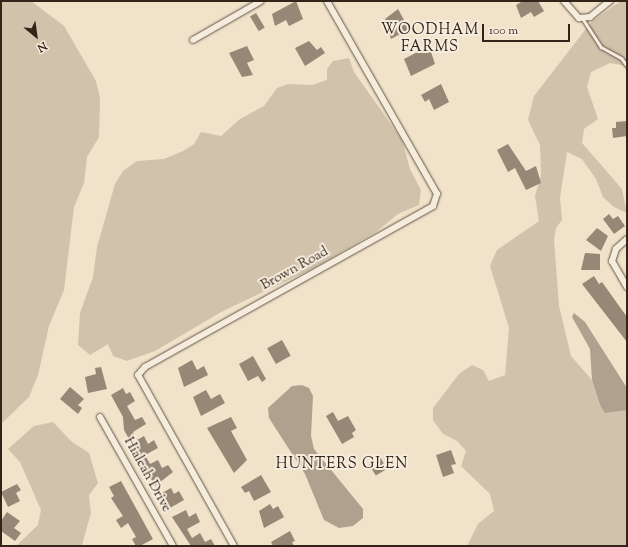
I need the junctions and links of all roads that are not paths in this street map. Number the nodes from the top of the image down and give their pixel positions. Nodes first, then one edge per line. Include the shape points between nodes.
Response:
1 (261, 1) edge
2 (327, 1) edge
3 (564, 1) edge
4 (610, 1) edge
5 (582, 18) junction
6 (193, 40) dead end
7 (627, 66) edge
8 (627, 239) edge
9 (627, 288) edge
10 (100, 417) dead end
11 (173, 546) edge
12 (234, 546) edge

1 - 6 street
2 - 12 street, Brown Road via 437,194 433,206 146,367 138,375
3 - 5 street via 574,15
4 - 5 street via 590,17
5 - 7 lane via 601,47 621,58
8 - 9 street via 616,249 612,261
10 - 11 street, Hialeah Drive

